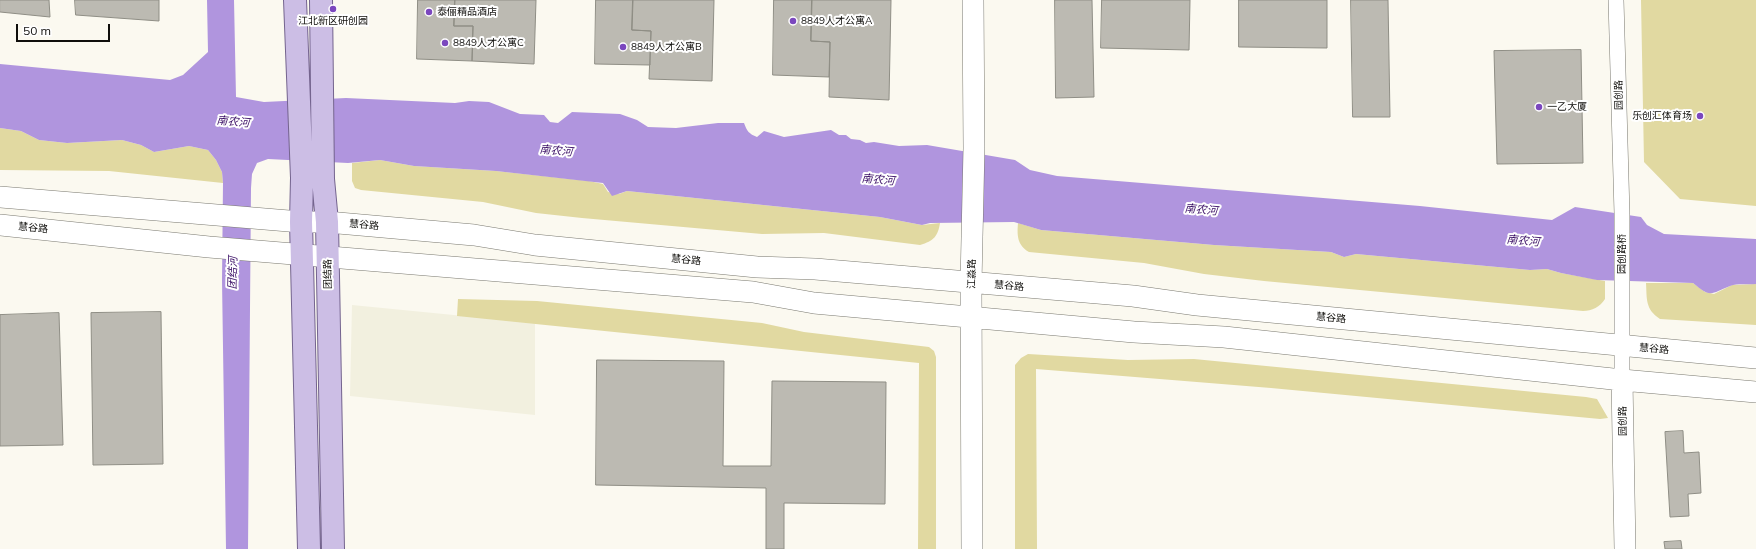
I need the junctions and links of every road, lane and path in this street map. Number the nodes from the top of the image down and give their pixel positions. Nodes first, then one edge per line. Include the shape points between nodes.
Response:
1 (295, 0) edge
2 (321, 0) edge
3 (973, 0) edge
4 (1616, 0) edge
5 (0, 197) edge
6 (1622, 214) joint
7 (301, 222) junction
8 (327, 222) junction
9 (0, 225) edge
10 (302, 254) junction
11 (327, 256) junction
12 (971, 283) junction
13 (1622, 294) joint
14 (972, 317) junction
15 (1622, 346) junction
16 (1756, 358) edge
17 (1622, 380) junction
18 (1756, 392) edge
19 (309, 549) edge
20 (333, 549) edge
21 (972, 549) edge
22 (1626, 549) edge

1 - 7 main road via 302,178
2 - 8 main road, 团结路 via 323,179
3 - 12 main road, 江淼路 via 974,148
4 - 6 street, 园创路
5 - 7 main road, 慧谷路
6 - 13 street, 园创路桥
7 - 8 main road, 慧谷路
7 - 10 main road
8 - 11 main road, 团结路
8 - 12 main road, 慧谷路 via 474,235 535,245 757,267 815,269
9 - 10 main road, 慧谷路
10 - 11 main road
10 - 19 main road
11 - 14 main road via 753,292 814,303
11 - 20 main road, 团结路
12 - 14 main road, 江淼路
12 - 15 main road, 慧谷路 via 1133,296 1197,305
13 - 15 street, 园创路
14 - 17 main road via 1134,332 1224,337
14 - 21 main road, 江淼路
15 - 16 main road, 慧谷路
15 - 17 street, 园创路
17 - 18 main road
17 - 22 main road, 园创路

